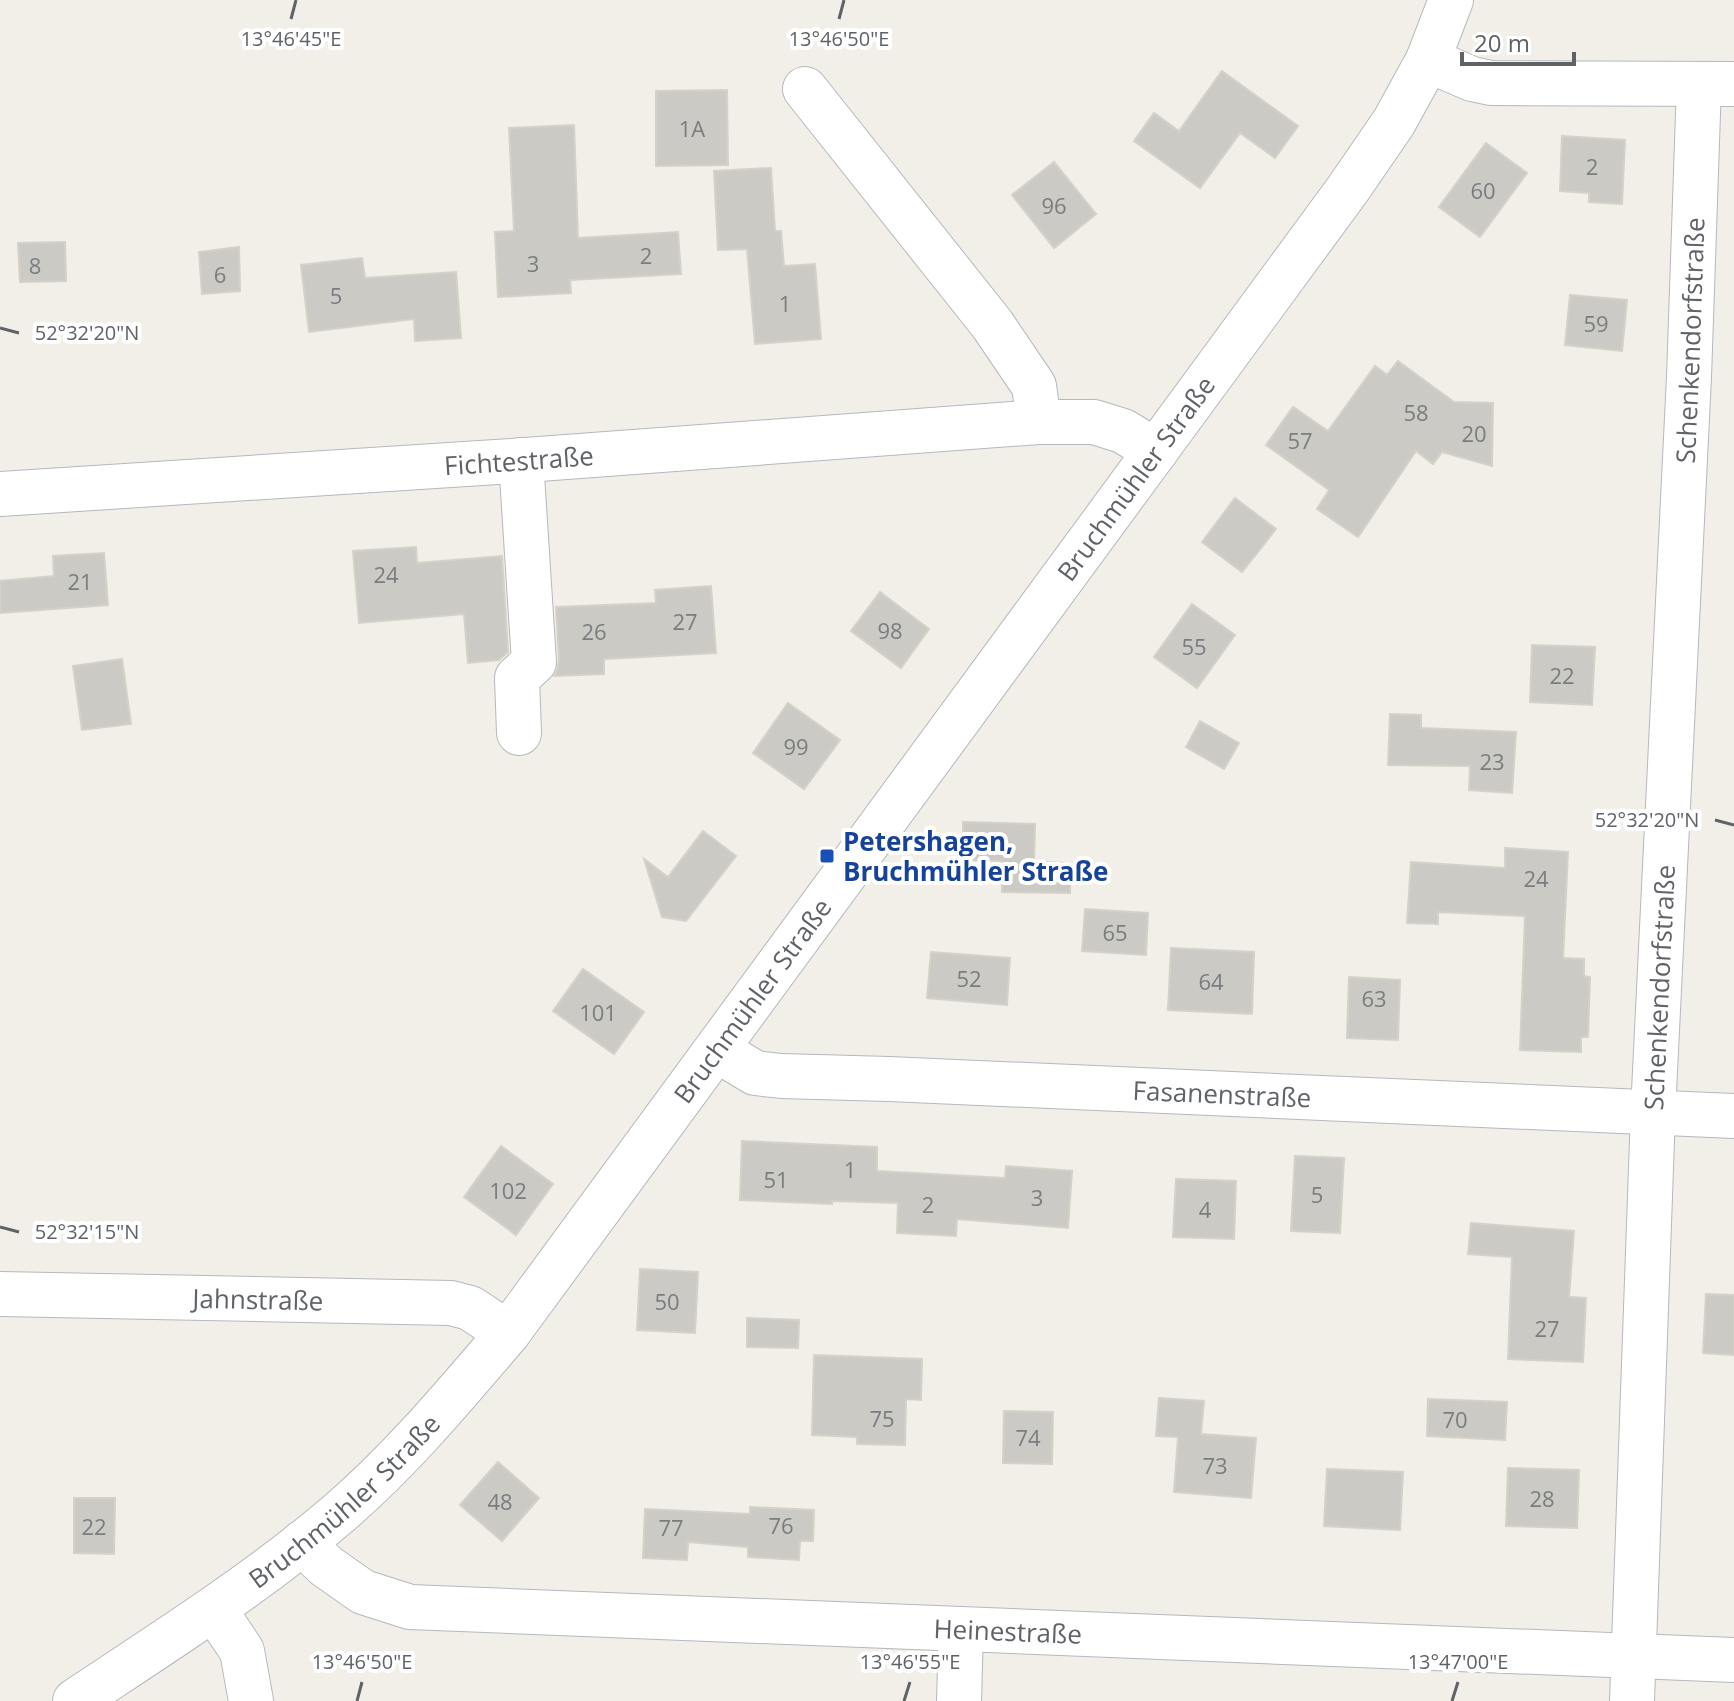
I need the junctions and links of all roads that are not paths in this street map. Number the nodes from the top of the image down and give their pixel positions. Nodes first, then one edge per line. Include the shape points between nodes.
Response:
1 (1451, 0) edge
2 (1428, 60) junction
3 (1716, 84) edge
4 (805, 89) dead end
5 (1039, 422) junction
6 (1156, 451) junction
7 (521, 460) junction
8 (0, 494) edge
9 (519, 733) dead end
10 (717, 1050) junction
11 (1653, 1112) junction
12 (1734, 1116) edge
13 (0, 1294) edge
14 (508, 1333) junction
15 (302, 1543) junction
16 (214, 1609) junction
17 (961, 1630) junction
18 (1634, 1657) junction
19 (1734, 1660) edge
20 (75, 1701) edge
21 (251, 1701) edge
22 (959, 1701) edge
23 (1632, 1701) edge

1 - 2 street, Bruchmühler Straße
2 - 3 street via 1491,83
2 - 6 street, Bruchmühler Straße via 1348,189
3 - 11 street, Schenkendorfstraße via 1689,377
4 - 5 street via 992,324 1034,386
5 - 6 street, Fichtestraße via 1094,422 1123,431
5 - 7 street, Fichtestraße
6 - 10 street, Bruchmühler Straße
7 - 8 street, Fichtestraße
7 - 9 street via 534,662 517,678
10 - 11 street, Fasanenstraße via 755,1073 781,1076
10 - 14 street, Bruchmühler Straße
11 - 12 street, Fasanenstraße
11 - 18 street, Schenkendorfstraße
13 - 14 street, Jahnstraße via 451,1303 470,1308
14 - 15 street, Bruchmühler Straße via 411,1444
15 - 16 street, Bruchmühler Straße
15 - 17 street, Heinestraße via 363,1592 410,1607
16 - 20 street, Bruchmühler Straße
16 - 21 street via 242,1651
17 - 18 street, Heinestraße
17 - 22 street
18 - 19 street, Heinestraße
18 - 23 street, Schenkendorfstraße

